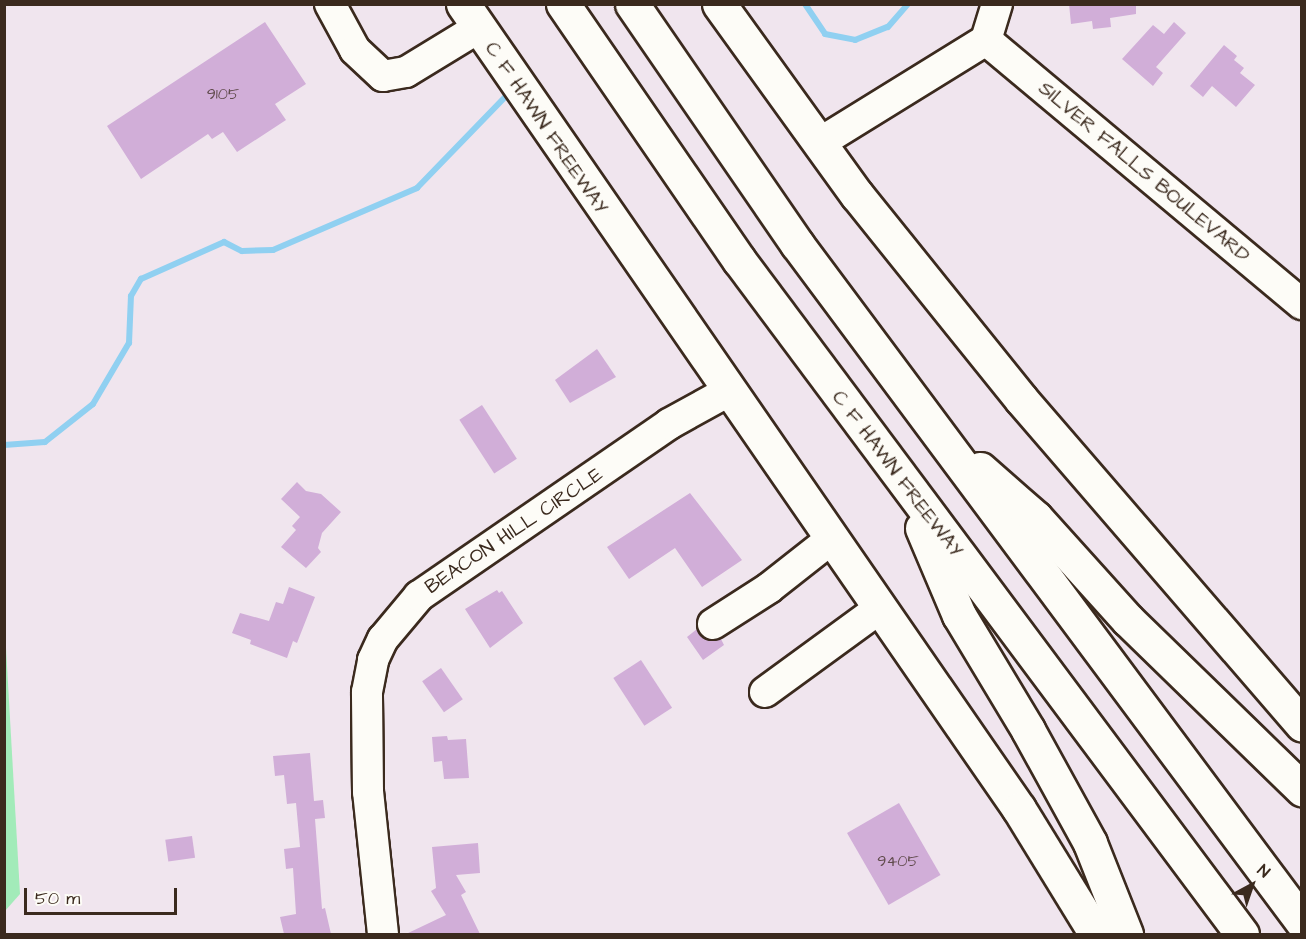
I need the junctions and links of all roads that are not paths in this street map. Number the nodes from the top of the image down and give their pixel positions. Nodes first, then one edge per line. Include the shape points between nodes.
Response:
1 (330, 4) edge
2 (563, 4) edge
3 (632, 4) edge
4 (719, 4) edge
5 (997, 4) edge
6 (470, 16) edge
7 (986, 40) junction
8 (821, 142) junction
9 (1302, 304) edge
10 (727, 392) junction
11 (929, 424) junction
12 (904, 485) junction
13 (830, 540) junction
14 (879, 609) junction
15 (713, 624) dead end
16 (765, 693) dead end
17 (1302, 724) edge
18 (1302, 789) edge
19 (1302, 922) edge
20 (383, 934) edge
21 (1096, 934) edge
22 (1126, 934) edge
23 (1242, 934) edge

1 - 6 street via 355,50 383,76 406,72
2 - 12 main road, C F HAWN FREEWAY via 739,260
3 - 11 main road via 790,235
4 - 8 main road
5 - 7 street
6 - 10 main road, C F HAWN FREEWAY
7 - 8 street
7 - 9 street, SILVER FALLS BOULEVARD
8 - 17 main road via 857,195 1021,399
10 - 13 main road, C F HAWN FREEWAY
10 - 20 street, BEACON HILL CIRCLE via 669,423 418,596 383,639 373,660 367,692 368,792
11 - 18 main road via 1036,518 1128,620
11 - 19 main road
12 - 22 main road via 958,615 1080,824
12 - 23 main road, C F HAWN FREEWAY
13 - 14 main road, C F HAWN FREEWAY
13 - 15 street via 769,588
14 - 16 street
14 - 21 main road, C F HAWN FREEWAY via 1019,809

